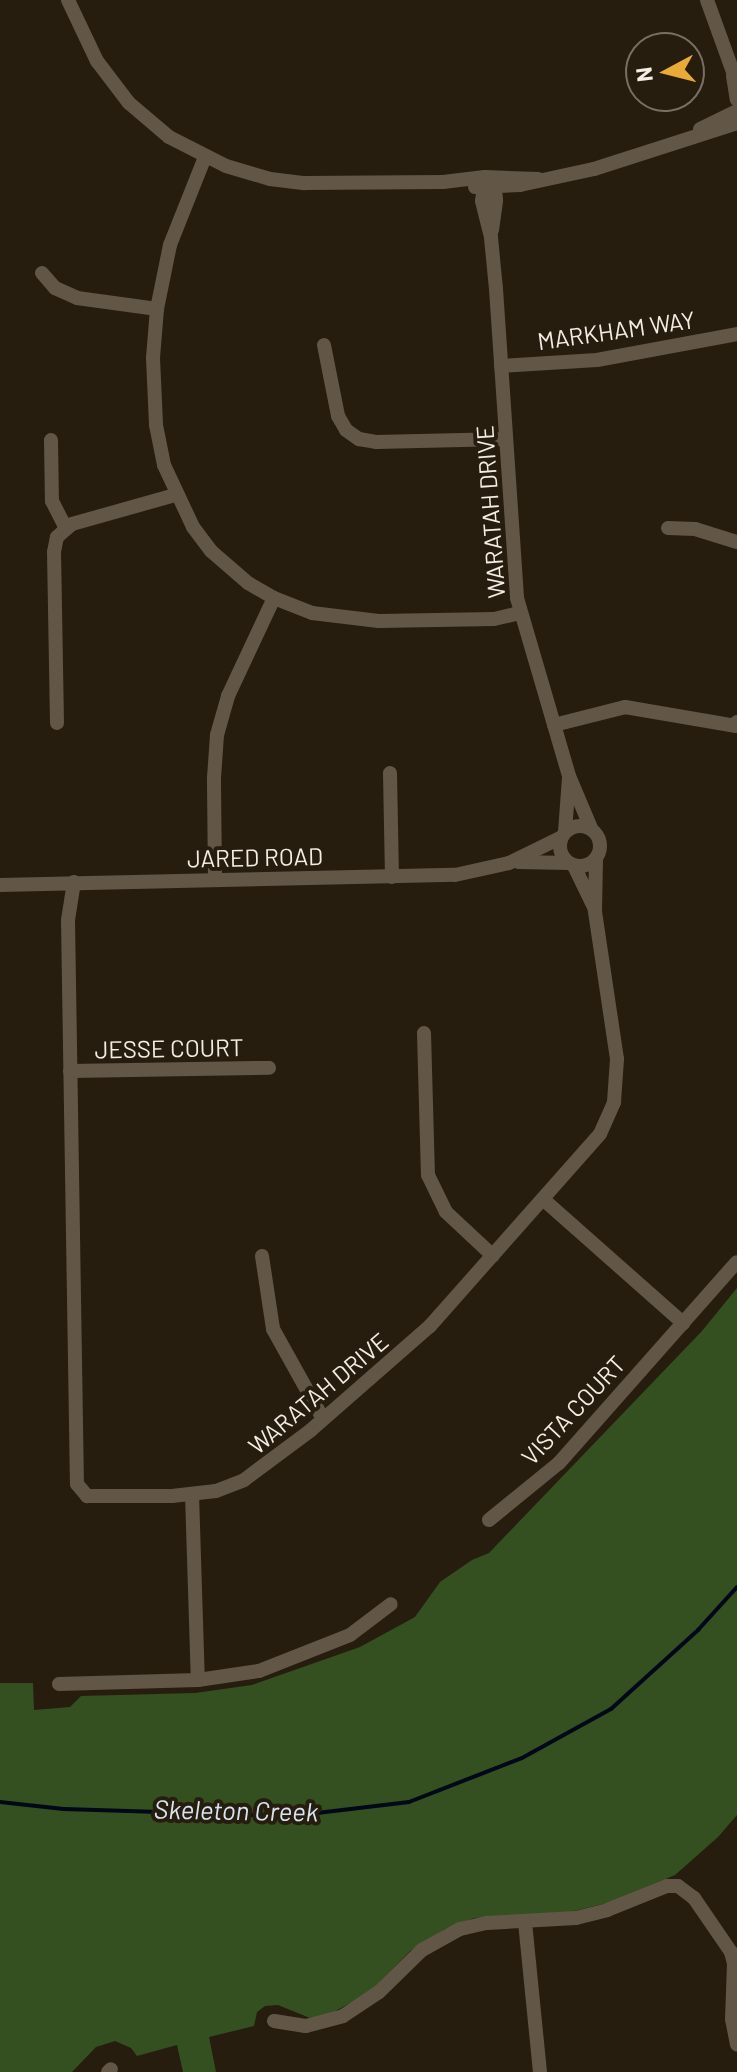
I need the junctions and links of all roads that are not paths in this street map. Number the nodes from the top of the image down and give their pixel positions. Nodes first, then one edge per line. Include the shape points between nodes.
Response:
1 (68, 0) edge
2 (707, 0) edge
3 (735, 79) edge
4 (737, 100) edge
5 (737, 111) edge
6 (737, 123) edge
7 (689, 136) junction
8 (205, 157) junction
9 (489, 182) junction
10 (42, 273) dead end
11 (157, 309) junction
12 (737, 334) edge
13 (324, 345) dead end
14 (501, 366) junction
15 (506, 439) junction
16 (51, 440) dead end
17 (175, 495) junction
18 (66, 528) junction
19 (668, 528) dead end
20 (737, 542) edge
21 (274, 598) junction
22 (520, 613) junction
23 (57, 723) dead end
24 (554, 725) junction
25 (737, 725) edge
26 (390, 773) dead end
27 (569, 776) junction
28 (591, 828) junction
29 (564, 834) junction
30 (596, 859) junction
31 (509, 863) junction
32 (571, 864) junction
33 (392, 877) junction
34 (215, 879) junction
35 (67, 882) junction
36 (0, 885) edge
37 (595, 911) junction
38 (424, 1033) dead end
39 (269, 1068) dead end
40 (70, 1071) junction
41 (544, 1200) junction
42 (262, 1256) dead end
43 (493, 1256) junction
44 (737, 1262) edge
45 (683, 1323) junction
46 (323, 1419) junction
47 (192, 1494) junction
48 (489, 1520) dead end
49 (391, 1604) dead end
50 (198, 1680) junction
51 (59, 1684) dead end
52 (525, 1922) junction
53 (274, 2021) dead end
54 (737, 2045) edge
55 (540, 2072) edge

1 - 8 street via 81,34 113,85 151,123
2 - 3 street
3 - 4 street
5 - 7 street
6 - 7 street
7 - 9 street via 594,169
8 - 9 street via 261,177 305,183
8 - 11 street via 170,245
9 - 14 street, WARATAH DRIVE
10 - 11 street via 55,288 77,298
11 - 17 street via 154,406 159,445
12 - 14 street, MARKHAM WAY via 597,360
13 - 15 street via 338,416 359,439
14 - 15 street, WARATAH DRIVE
15 - 22 street, WARATAH DRIVE
16 - 18 street via 52,501
17 - 18 street
17 - 21 street via 211,551
18 - 23 street via 57,537 54,552
19 - 20 street via 695,529
21 - 22 street via 312,613 365,621 494,619
21 - 34 street via 228,696 217,735
22 - 24 street, WARATAH DRIVE
24 - 25 street via 625,707
24 - 27 street, WARATAH DRIVE
26 - 33 street
27 - 28 street, WARATAH DRIVE
27 - 29 street, WARATAH DRIVE
28 - 29 street via 575,826
28 - 30 street via 601,843
29 - 31 street, JARED ROAD
29 - 32 street via 561,854
30 - 32 street via 586,866
30 - 37 street, WARATAH DRIVE
31 - 32 street, JARED ROAD
31 - 33 street, JARED ROAD via 467,873
32 - 37 street, WARATAH DRIVE
33 - 34 street, JARED ROAD
34 - 35 street, JARED ROAD
35 - 36 street, JARED ROAD
35 - 40 street, WARATAH DRIVE
37 - 41 street, WARATAH DRIVE via 617,1059 614,1102 600,1134
38 - 43 street via 428,1175 446,1212
39 - 40 street, JESSE COURT
40 - 47 street, WARATAH DRIVE via 77,1484 87,1496
41 - 43 street, WARATAH DRIVE
41 - 45 street
42 - 46 street via 273,1329
43 - 46 street, WARATAH DRIVE via 430,1326
44 - 45 street, VISTA COURT
45 - 48 street, VISTA COURT via 559,1463
46 - 47 street, WARATAH DRIVE via 244,1480
47 - 50 street
49 - 50 street via 350,1635 288,1663
50 - 51 street
52 - 53 street via 487,1923 443,1937 413,1957 368,2001 335,2020 306,2026
52 - 54 street via 592,1915 678,1886 694,1898 731,1952
52 - 55 street

